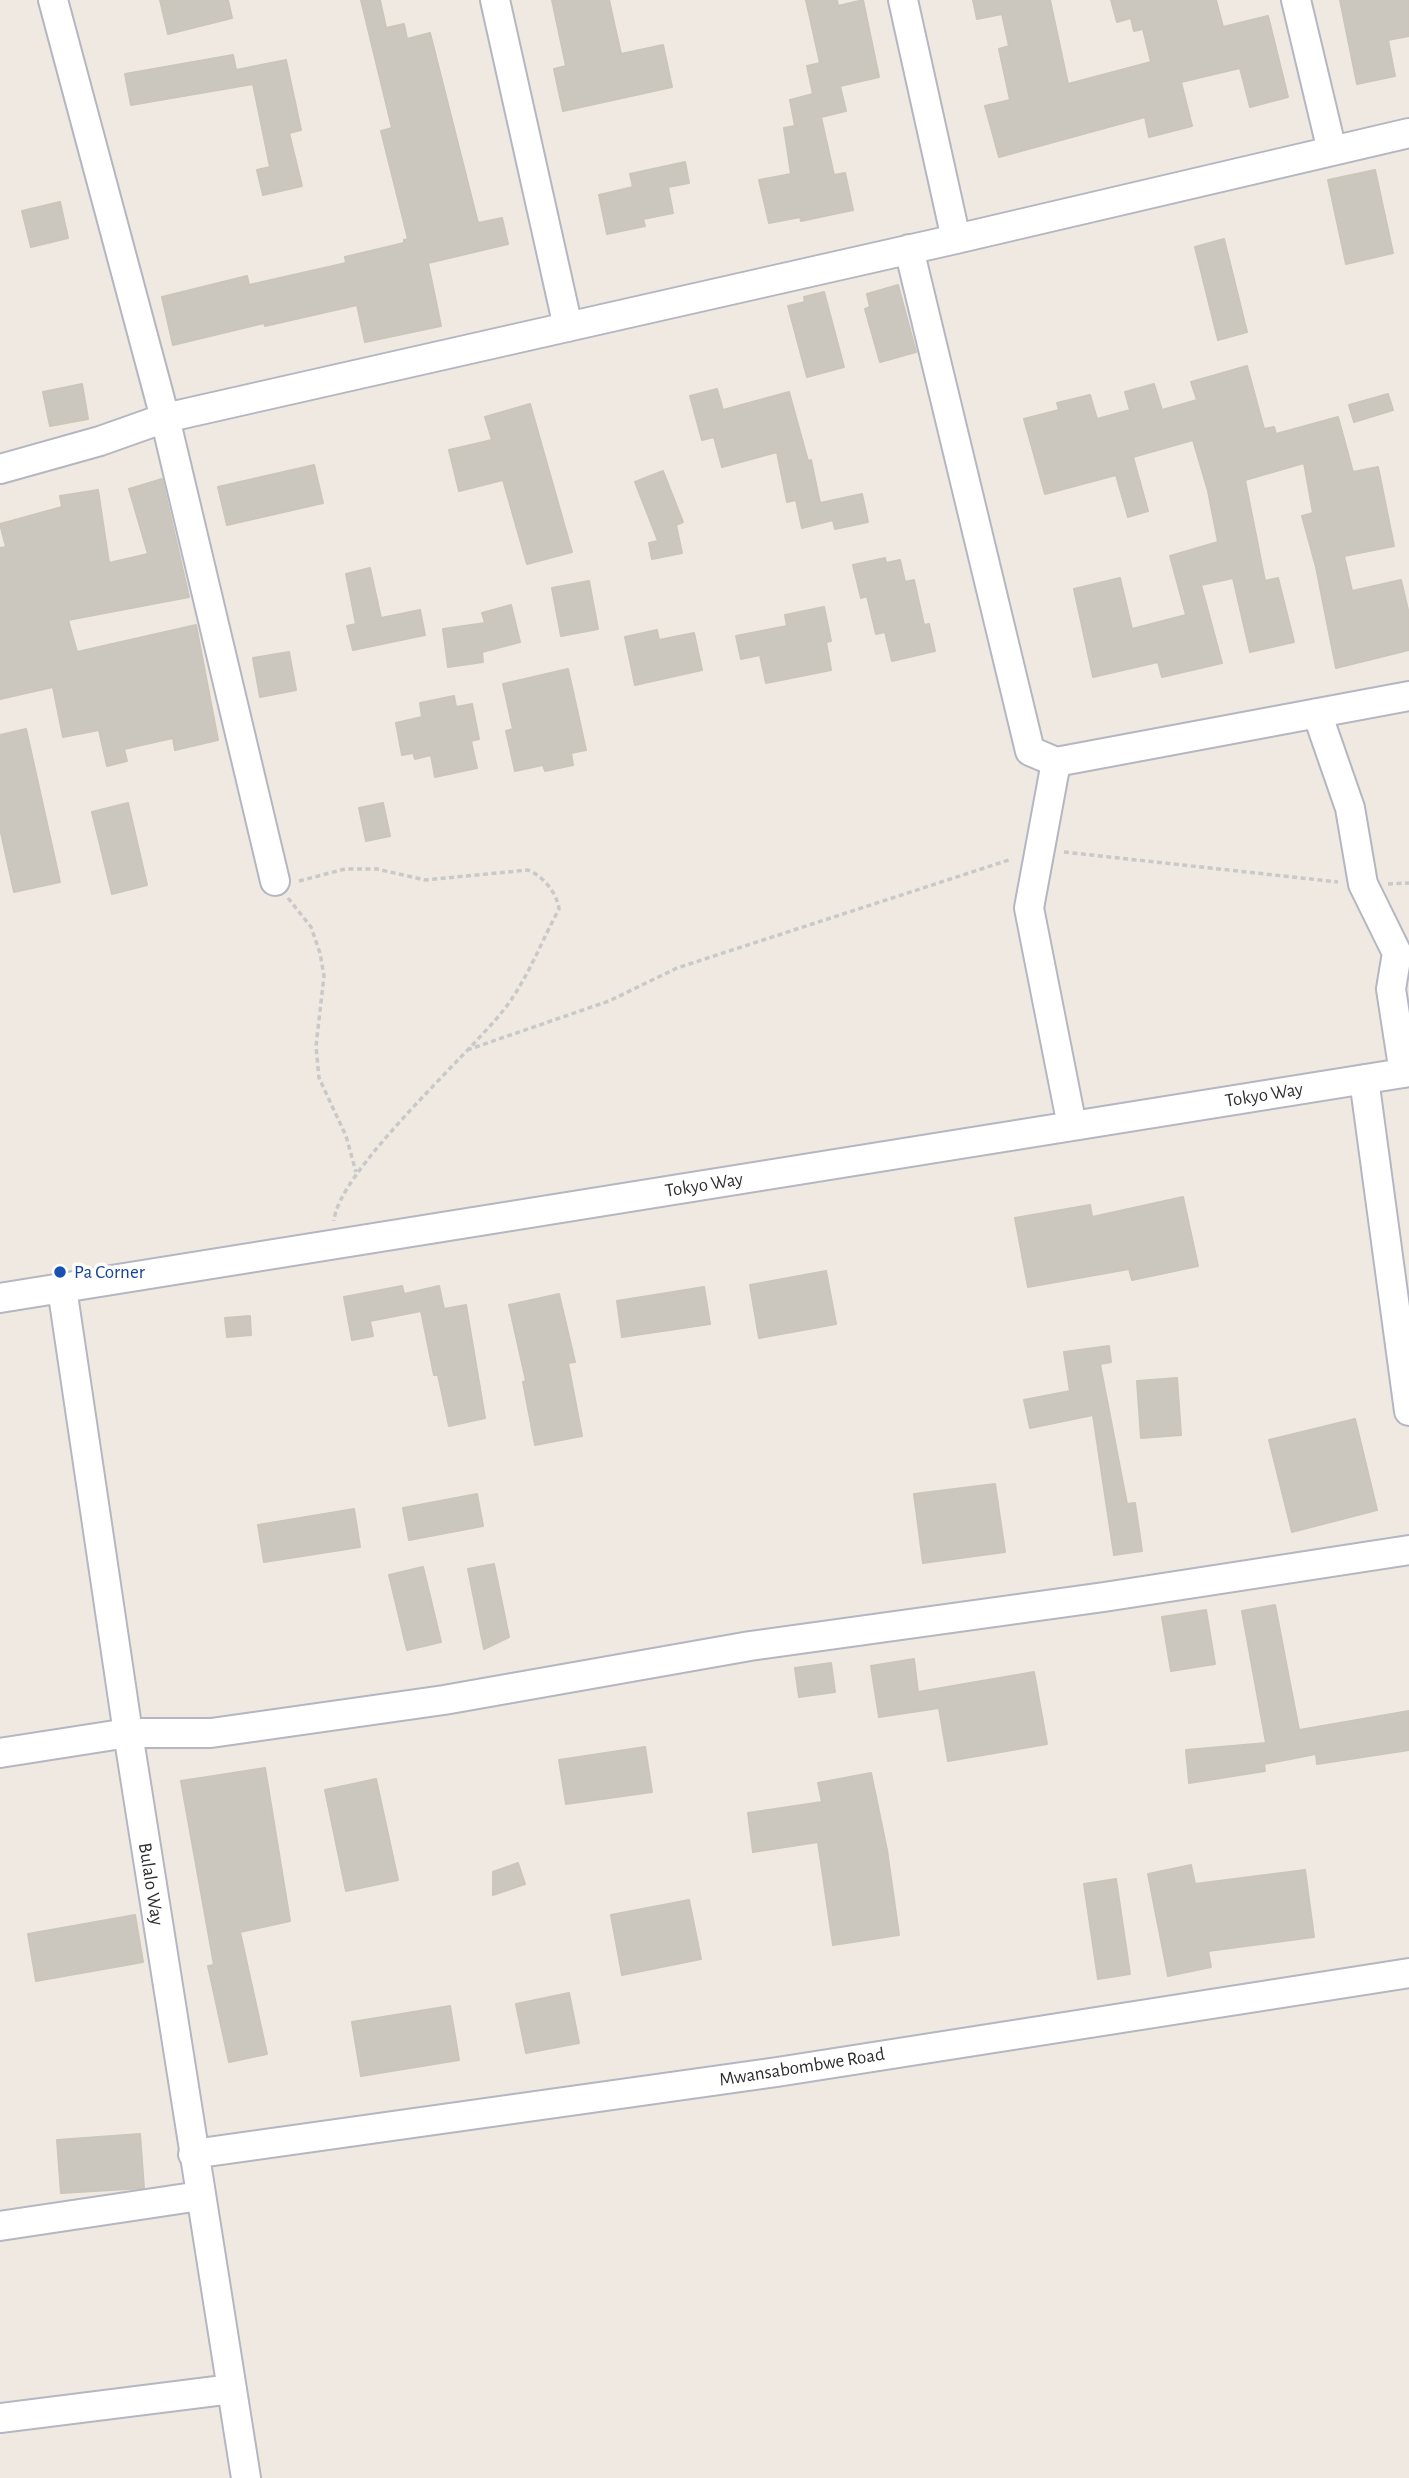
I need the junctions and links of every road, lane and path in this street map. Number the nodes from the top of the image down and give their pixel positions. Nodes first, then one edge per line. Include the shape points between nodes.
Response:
1 (53, 0) edge
2 (495, 0) edge
3 (903, 0) edge
4 (1296, 0) edge
5 (1409, 133) edge
6 (1332, 151) junction
7 (956, 239) junction
8 (909, 249) junction
9 (568, 327) junction
10 (165, 418) junction
11 (0, 469) edge
12 (1409, 696) edge
13 (1317, 713) junction
14 (1056, 762) junction
15 (1040, 850) junction
16 (1409, 883) edge
17 (1363, 884) junction
18 (278, 885) junction
19 (467, 1050) junction
20 (1406, 1072) edge
21 (1364, 1079) junction
22 (1072, 1126) junction
23 (356, 1172) junction
24 (335, 1244) junction
25 (62, 1289) junction
26 (0, 1298) edge
27 (1409, 1411) edge
28 (1409, 1550) edge
29 (128, 1733) junction
30 (0, 1754) edge
31 (1409, 1973) edge
32 (193, 2154) junction
33 (200, 2196) junction
34 (0, 2226) edge
35 (232, 2389) junction
36 (0, 2418) edge
37 (246, 2478) edge

1 - 10 street
2 - 9 street
3 - 7 street
4 - 6 street
5 - 6 street
6 - 7 street
7 - 8 street
8 - 9 street
8 - 14 street via 1031,751
9 - 10 street
10 - 11 street
10 - 18 street
12 - 13 street
13 - 14 street
13 - 17 street via 1350,808
14 - 15 street
15 - 17 path
15 - 19 path via 677,968 609,1001
15 - 22 street via 1029,908
16 - 17 path
17 - 20 street via 1397,953 1391,989
18 - 19 path via 345,869 377,869 425,880 536,873 559,909 504,1010
18 - 23 path via 303,914 320,953 324,976 316,1046 319,1078 346,1136
19 - 23 path
20 - 21 street, Tokyo Way
21 - 22 street, Tokyo Way
21 - 27 street
22 - 24 street, Tokyo Way
23 - 24 path via 335,1212
24 - 25 street, Tokyo Way
25 - 26 street, Tokyo Way
25 - 29 street, Bulalo Way
28 - 29 street via 750,1646 444,1700 225,1731
29 - 30 street
29 - 32 street, Bulalo Way
31 - 32 street, Mwansabombwe Road via 777,2072
32 - 33 street, Bulalo Way
33 - 34 street
33 - 35 street, Bulalo Way
35 - 36 street
35 - 37 street, Bulalo Way

